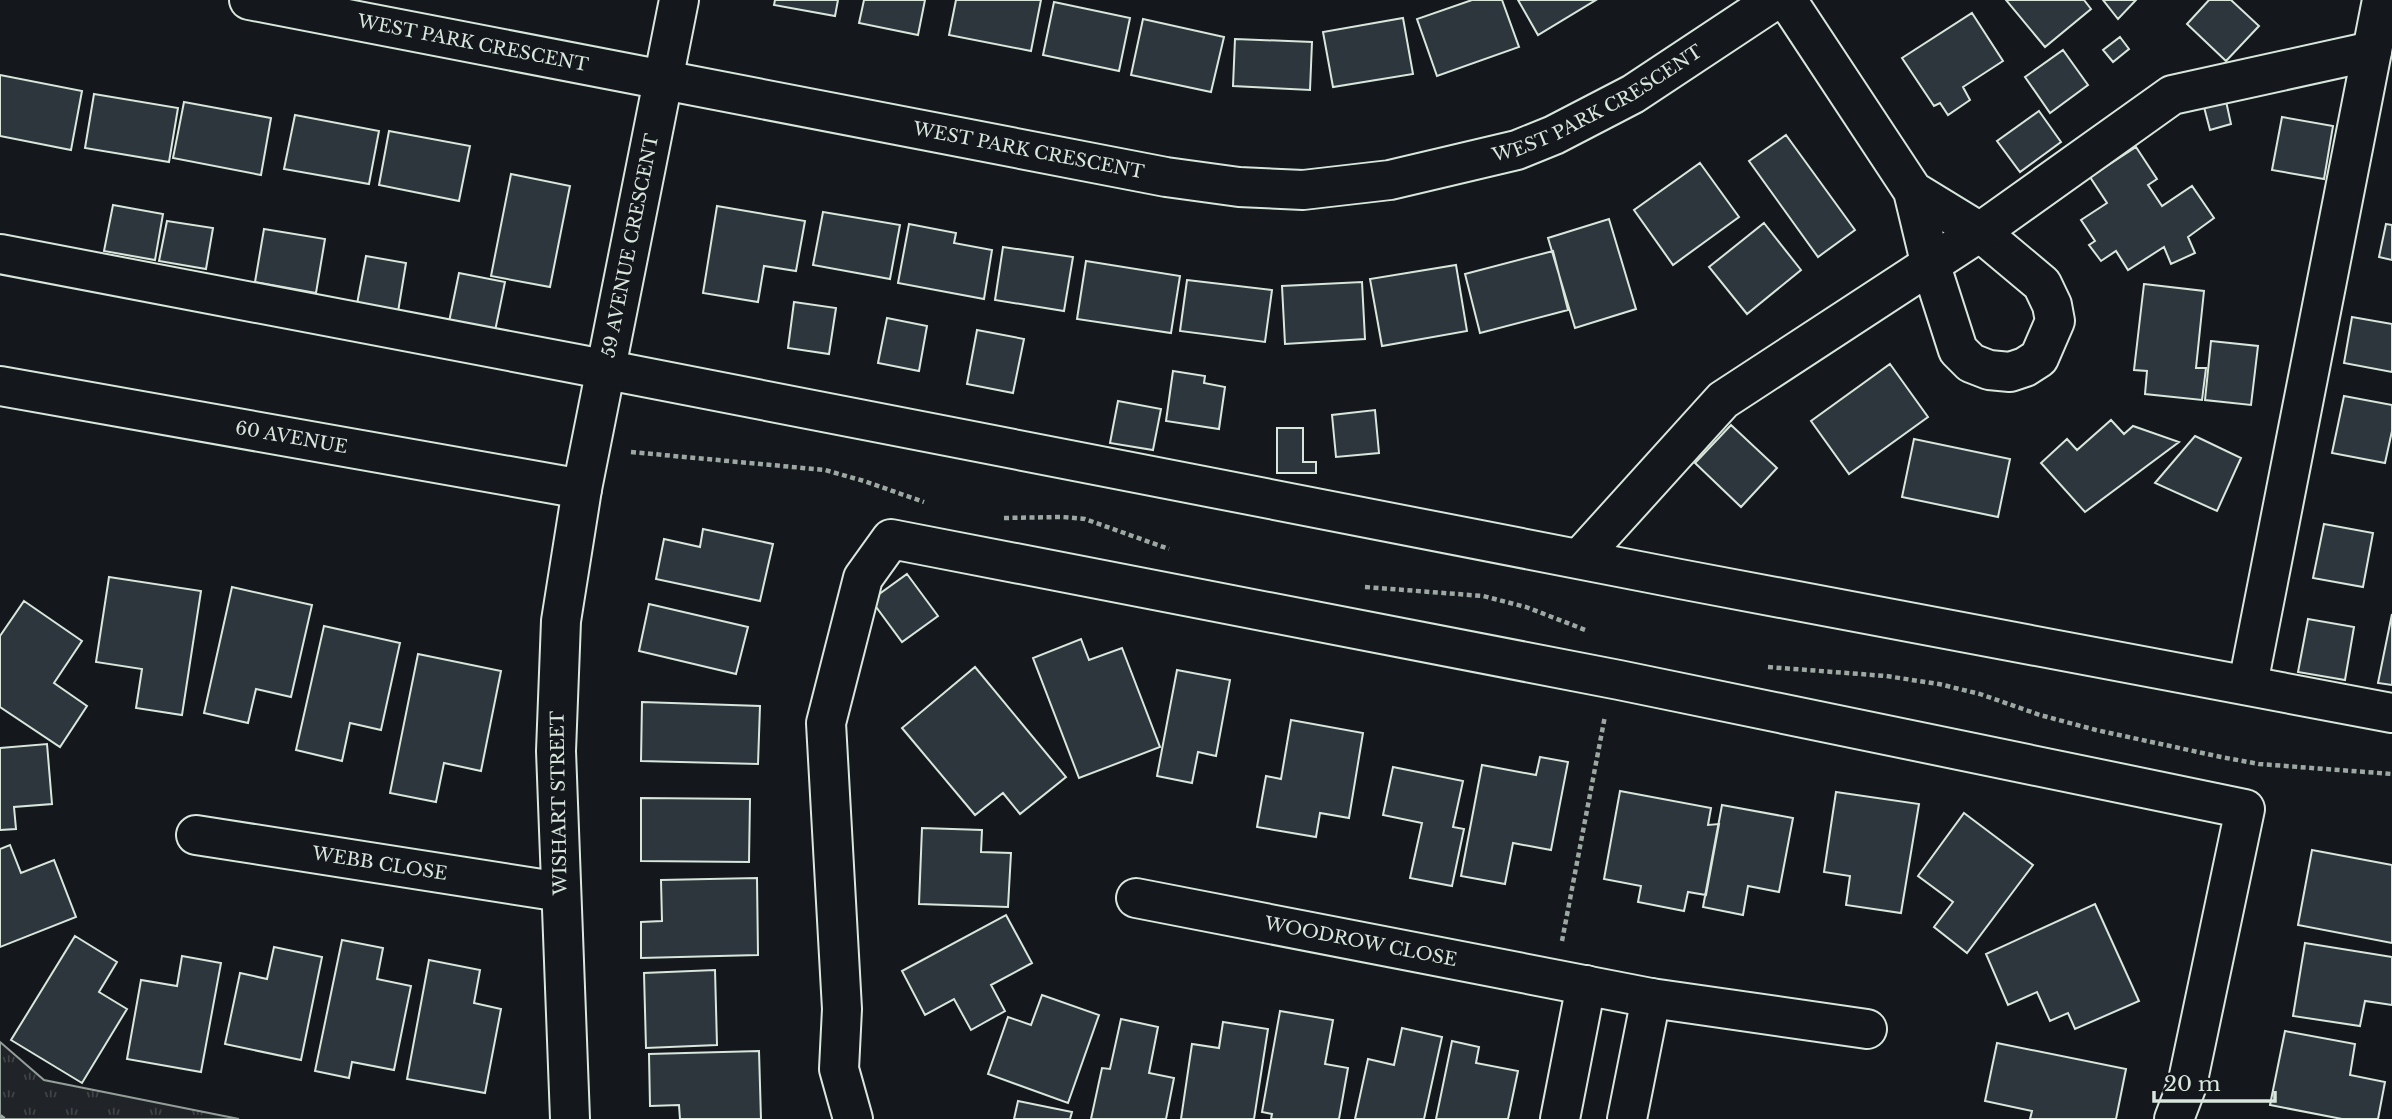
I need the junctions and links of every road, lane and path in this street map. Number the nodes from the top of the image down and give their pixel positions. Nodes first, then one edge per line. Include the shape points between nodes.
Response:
1 (249, 0) edge
2 (679, 0) edge
3 (1774, 0) edge
4 (1787, 0) edge
5 (2382, 0) edge
6 (2372, 51) junction
7 (664, 78) junction
8 (1913, 191) junction
9 (1980, 232) junction
10 (0, 254) edge
11 (1931, 266) junction
12 (605, 369) junction
13 (0, 386) edge
14 (627, 452) dead end
15 (582, 489) junction
16 (933, 505) dead end
17 (1000, 517) dead end
18 (1170, 550) dead end
19 (1580, 558) junction
20 (1363, 587) dead end
21 (1599, 635) dead end
22 (1766, 667) dead end
23 (1613, 679) junction
24 (2248, 684) junction
25 (2392, 713) edge
26 (2392, 774) edge
27 (197, 835) dead end
28 (561, 892) junction
29 (1136, 898) dead end
30 (1561, 943) dead end
31 (1586, 985) junction
32 (1651, 998) junction
33 (1867, 1029) dead end
34 (570, 1119) edge
35 (853, 1119) edge
36 (1560, 1119) edge
37 (1627, 1119) edge
38 (2174, 1119) edge

1 - 7 street, WEST PARK CRESCENT
2 - 7 street, 59 AVENUE CRESCENT
3 - 7 street, WEST PARK CRESCENT via 1633,94 1517,150 1390,180 1303,190 1166,177
4 - 8 street
5 - 6 street
6 - 9 street via 2172,95
6 - 24 street
7 - 12 street, 59 AVENUE CRESCENT
8 - 9 street
8 - 11 street
9 - 11 street
9 - 11 street via 2042,284 2052,305 2055,321 2039,358 2010,372 1971,363 1958,350
10 - 12 street
11 - 19 street via 1723,400
12 - 15 street, 59 AVENUE CRESCENT
12 - 19 street
13 - 15 street, 60 AVENUE
14 - 16 path via 825,470
15 - 28 street, WISHART STREET via 557,677
17 - 18 path via 1084,519
19 - 24 street
20 - 21 path via 1483,596
22 - 26 path via 1939,684 2096,730 2259,764
23 - 30 path
23 - 35 street via 891,539 863,578 826,723 842,1009 839,1069
23 - 38 street via 2245,809 2187,1085
24 - 25 street
27 - 28 street, WEBB CLOSE
28 - 34 street, WISHART STREET
29 - 31 street, WOODROW CLOSE
31 - 32 street, WOODROW CLOSE
31 - 36 street
32 - 33 street, WOODROW CLOSE
32 - 37 street

